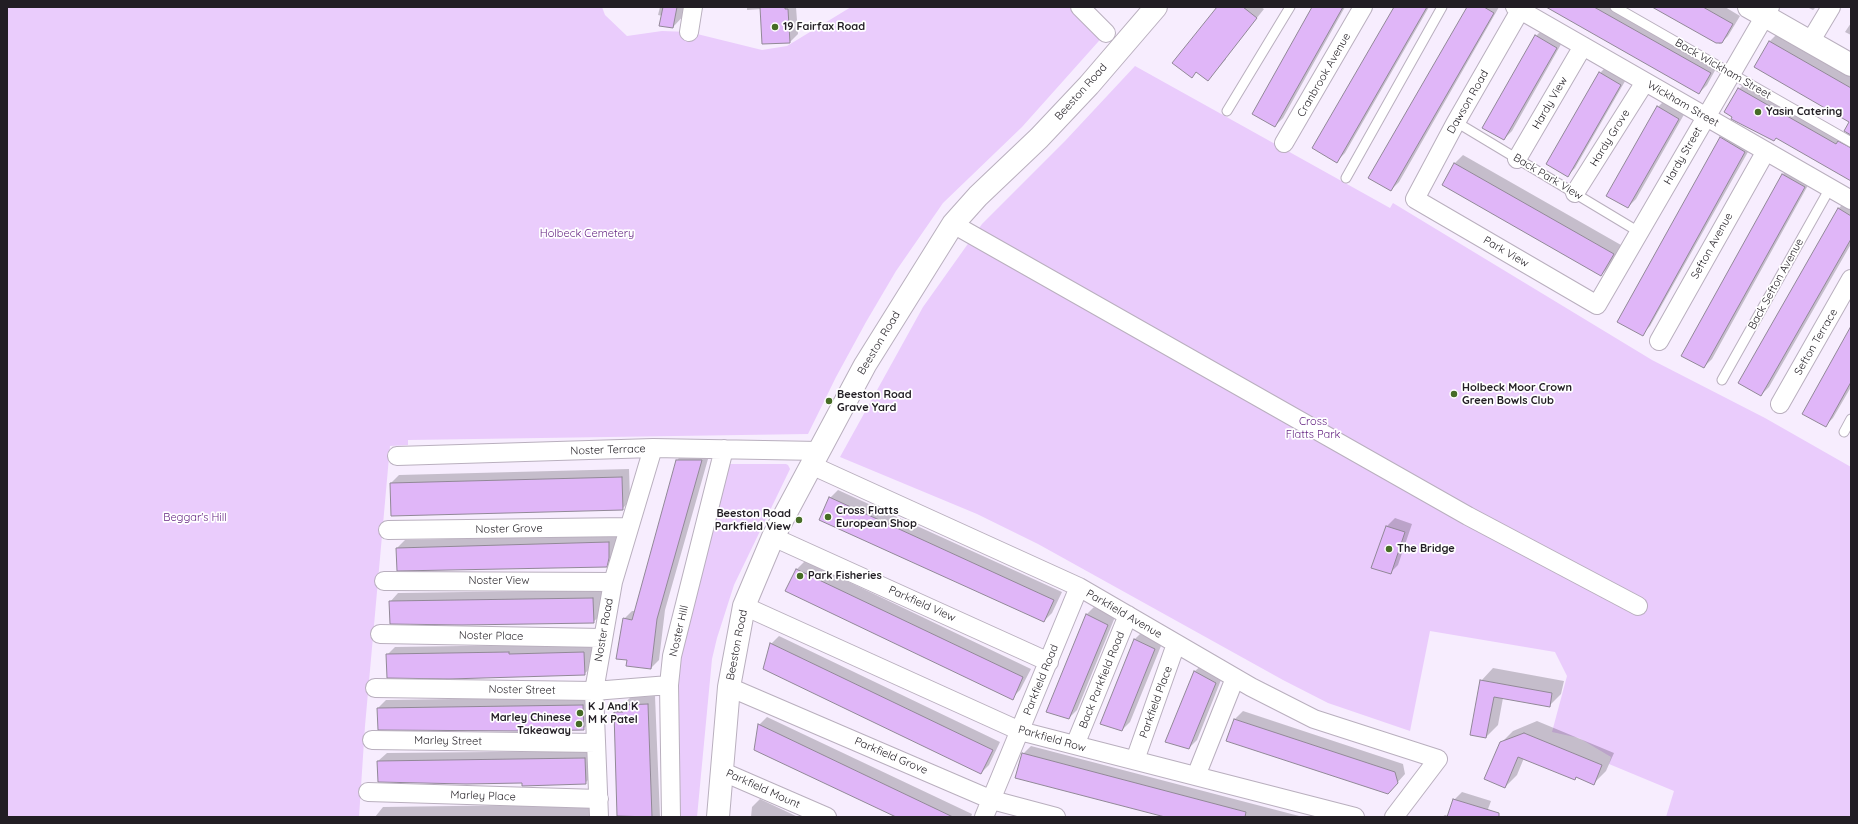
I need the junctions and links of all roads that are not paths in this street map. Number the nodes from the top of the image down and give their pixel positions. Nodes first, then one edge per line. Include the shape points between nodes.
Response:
1 (693, 7) edge
2 (1080, 7) edge
3 (1156, 7) edge
4 (1290, 7) edge
5 (1363, 7) edge
6 (1442, 7) edge
7 (1615, 7) edge
8 (1831, 7) edge
9 (1519, 8) edge
10 (1761, 10) edge
11 (689, 32) dead end
12 (1106, 33) dead end
13 (1810, 42) junction
14 (1583, 46) junction
15 (1851, 65) edge
16 (1731, 74) junction
17 (1645, 82) junction
18 (1227, 111) dead end
19 (1706, 117) junction
20 (1456, 122) junction
21 (1851, 142) edge
22 (1284, 143) dead end
23 (1766, 151) junction
24 (1517, 159) junction
25 (1346, 178) dead end
26 (1830, 188) junction
27 (1575, 193) junction
28 (1415, 199) joint
29 (1851, 200) edge
30 (953, 224) junction
31 (1639, 232) junction
32 (1851, 279) edge
33 (1597, 305) joint
34 (1659, 341) dead end
35 (1722, 380) dead end
36 (1780, 404) dead end
37 (1851, 419) edge
38 (1844, 432) dead end
39 (653, 448) junction
40 (724, 449) junction
41 (397, 456) dead end
42 (815, 458) junction
43 (629, 527) junction
44 (388, 530) dead end
45 (773, 537) junction
46 (384, 581) dead end
47 (613, 582) junction
48 (1079, 587) junction
49 (744, 606) junction
50 (1638, 606) dead end
51 (1128, 615) junction
52 (380, 634) dead end
53 (602, 638) junction
54 (1176, 644) junction
55 (1049, 662) junction
56 (1235, 678) junction
57 (668, 685) junction
58 (729, 687) junction
59 (375, 688) dead end
60 (594, 691) junction
61 (1020, 731) junction
62 (372, 740) dead end
63 (596, 743) junction
64 (1075, 745) junction
65 (1135, 760) junction
66 (721, 771) junction
67 (1196, 776) junction
68 (368, 792) dead end
69 (598, 799) junction
70 (992, 800) junction
71 (599, 817) edge
72 (671, 817) edge
73 (718, 817) edge
74 (827, 817) edge
75 (984, 817) edge
76 (1056, 817) edge
77 (1355, 817) edge
78 (1394, 817) edge

1 - 11 street
2 - 12 street
3 - 30 street, Beeston Road via 1089,85
4 - 18 lane
5 - 22 street, Cranbrook Avenue
6 - 25 lane
7 - 16 lane, Back Wickham Street
8 - 13 street
9 - 14 street, Wickham Street
9 - 20 street, Dawson Road
10 - 13 street
10 - 16 street, Hardy Street
13 - 15 street
14 - 17 street, Wickham Street
14 - 24 street, Hardy View
16 - 19 street, Hardy Street
16 - 21 lane, Back Wickham Street
17 - 19 street, Wickham Street
17 - 27 street, Hardy Grove
19 - 23 street, Wickham Street
19 - 31 street, Hardy Street
20 - 24 lane, Back Park View
20 - 28 street, Dawson Road
23 - 26 street, Wickham Street
23 - 34 street, Sefton Avenue
24 - 27 lane, Back Park View
26 - 29 street, Wickham Street
26 - 35 lane, Back Sefton Avenue
27 - 31 lane, Back Park View
28 - 33 street, Park View
30 - 42 street, Beeston Road via 865,365
30 - 50 street via 1461,513
31 - 33 street, Hardy Street
32 - 36 street, Sefton Terrace
37 - 38 lane
39 - 40 street, Noster Terrace
39 - 41 street, Noster Terrace
39 - 43 street, Noster Road
40 - 42 street, Noster Terrace
40 - 57 street, Noster Hill via 672,656
42 - 45 street, Beeston Road
42 - 48 street, Parkfield Avenue
43 - 44 street, Noster Grove
43 - 47 street, Noster Road
45 - 49 street, Beeston Road
45 - 55 street, Parkfield View
46 - 47 street, Noster View
47 - 53 street, Noster Road
48 - 51 street, Parkfield Avenue
48 - 55 street, Parkfield Road
49 - 58 street, Beeston Road
49 - 61 street, Parkfield Row
51 - 54 street, Parkfield Avenue
51 - 64 street, Back Parkfield Road
52 - 53 street, Noster Place
53 - 60 street, Noster Road
54 - 56 street, Parkfield Avenue
54 - 65 street, Parkfield Place
55 - 61 street, Parkfield Road
56 - 67 street
56 - 78 street, Parkfield Avenue via 1314,719 1438,759
57 - 60 street, Noster Street
57 - 72 street, Noster Hill
58 - 66 street, Beeston Road
58 - 70 street, Parkfield Grove
59 - 60 street, Noster Street
60 - 63 street, Noster Road
61 - 64 street, Parkfield Row
61 - 70 street, Parkfield Road
62 - 63 street, Marley Street
63 - 69 street, Noster Road
64 - 65 street, Parkfield Row
65 - 67 street, Parkfield Row
66 - 73 street, Beeston Road
66 - 74 street, Parkfield Mount
67 - 77 street, Parkfield Row
68 - 69 street, Marley Place
69 - 71 street, Noster Road
70 - 75 street, Parkfield Road
70 - 76 street, Parkfield Grove

